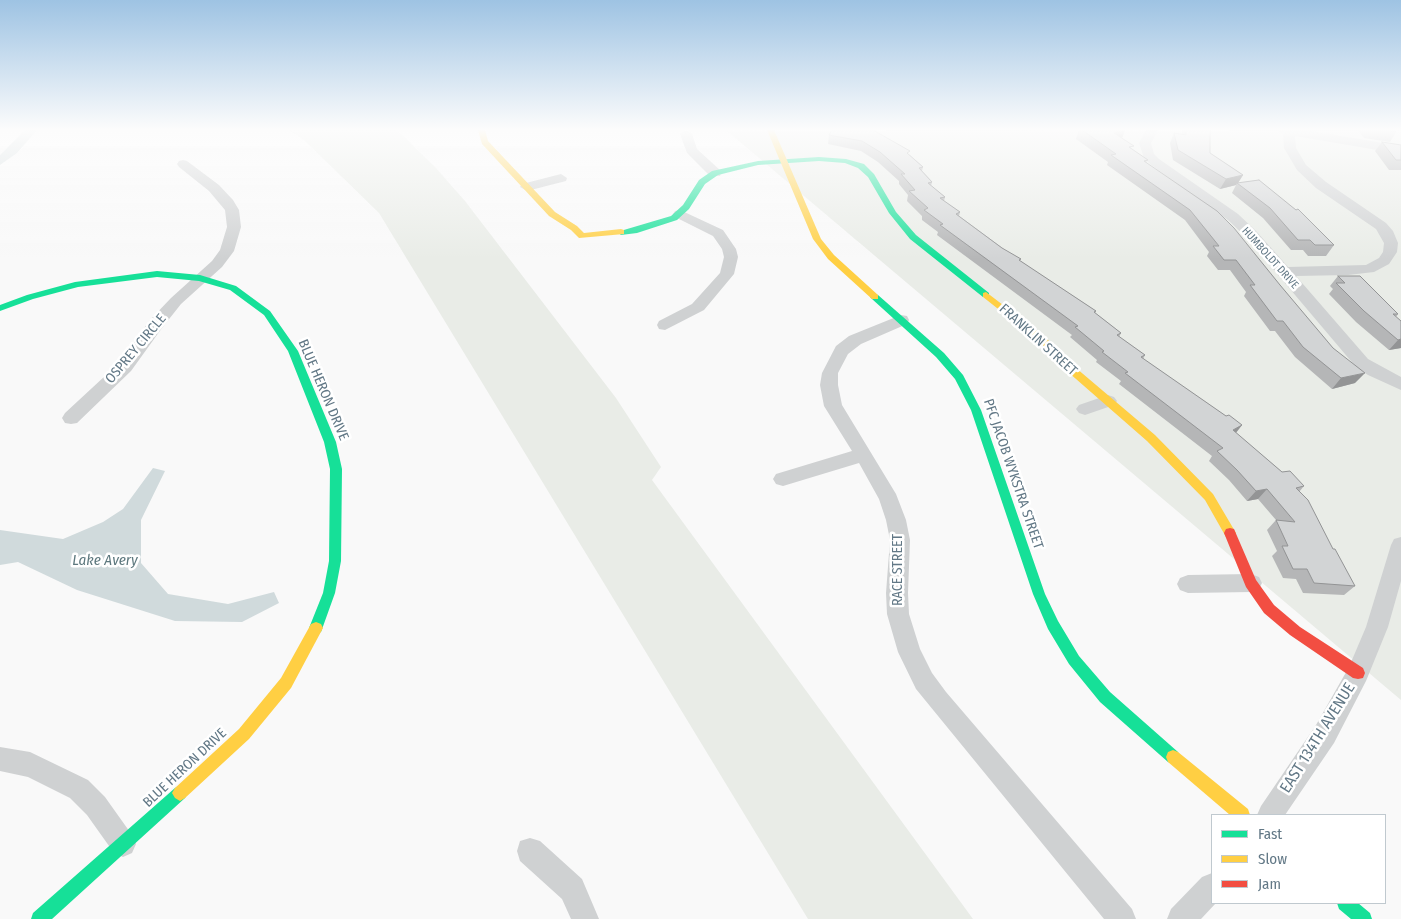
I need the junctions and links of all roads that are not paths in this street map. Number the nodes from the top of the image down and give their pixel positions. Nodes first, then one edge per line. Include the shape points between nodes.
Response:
1 (194, 173) edge
2 (514, 173) edge
3 (715, 173) edge
4 (789, 173) edge
5 (869, 173) edge
6 (1170, 173) edge
7 (1308, 173) edge
8 (561, 178) dead end
9 (527, 187) junction
10 (680, 214) junction
11 (1284, 272) junction
12 (200, 278) junction
13 (0, 308) edge
14 (901, 320) junction
15 (665, 325) dead end
16 (1401, 384) edge
17 (1108, 401) junction
18 (1085, 409) dead end
19 (70, 418) dead end
20 (864, 455) junction
21 (783, 479) dead end
22 (1401, 545) edge
23 (1251, 583) junction
24 (1188, 584) dead end
25 (1358, 673) junction
26 (0, 759) edge
27 (1241, 814) edge
28 (1271, 814) edge
29 (123, 844) junction
30 (530, 851) dead end
31 (1211, 888) edge
32 (1346, 904) edge
33 (38, 919) edge
34 (585, 919) edge
35 (1122, 919) edge
36 (1181, 919) edge
37 (1364, 919) edge

1 - 12 street, OSPREY CIRCLE via 228,203 234,227 227,251
2 - 9 street
3 - 10 street via 702,182
4 - 14 street, PFC JACOB WYKSTRA STREET via 817,239 831,257
5 - 17 street, FRANKLIN STREET via 893,214 913,237 1043,340
6 - 11 street, HUMBOLDT DRIVE via 1233,218
7 - 11 street via 1386,231 1391,243 1390,252 1384,261 1370,269
8 - 9 street
9 - 10 street via 552,214 582,236 637,230
10 - 15 street via 718,233 731,257 727,274 698,306
11 - 16 street, HUMBOLDT DRIVE via 1362,363
12 - 13 street, BLUE HERON DRIVE via 157,274 122,277 78,284
12 - 19 street, OSPREY CIRCLE via 156,324 125,367
12 - 29 street, BLUE HERON DRIVE via 233,288 257,304 292,351 334,456 335,561 329,593 315,630 281,689 224,754
14 - 20 street, RACE STREET via 849,345 837,357 830,372 833,406
14 - 27 street, PFC JACOB WYKSTRA STREET via 952,367 967,391 1039,594 1074,660 1128,719
17 - 18 street
17 - 23 street, FRANKLIN STREET via 1151,438 1210,497 1227,525
20 - 21 street
20 - 35 street, RACE STREET via 889,500 896,520 900,550 898,614 909,652 924,680
22 - 25 street, EAST 134TH AVENUE via 1377,627
23 - 24 street
23 - 25 street, FRANKLIN STREET via 1281,620
25 - 28 street, EAST 134TH AVENUE via 1325,734
26 - 29 street via 30,765 79,790 96,806
29 - 33 street, BLUE HERON DRIVE
30 - 34 street via 572,889
31 - 36 street
32 - 37 street

